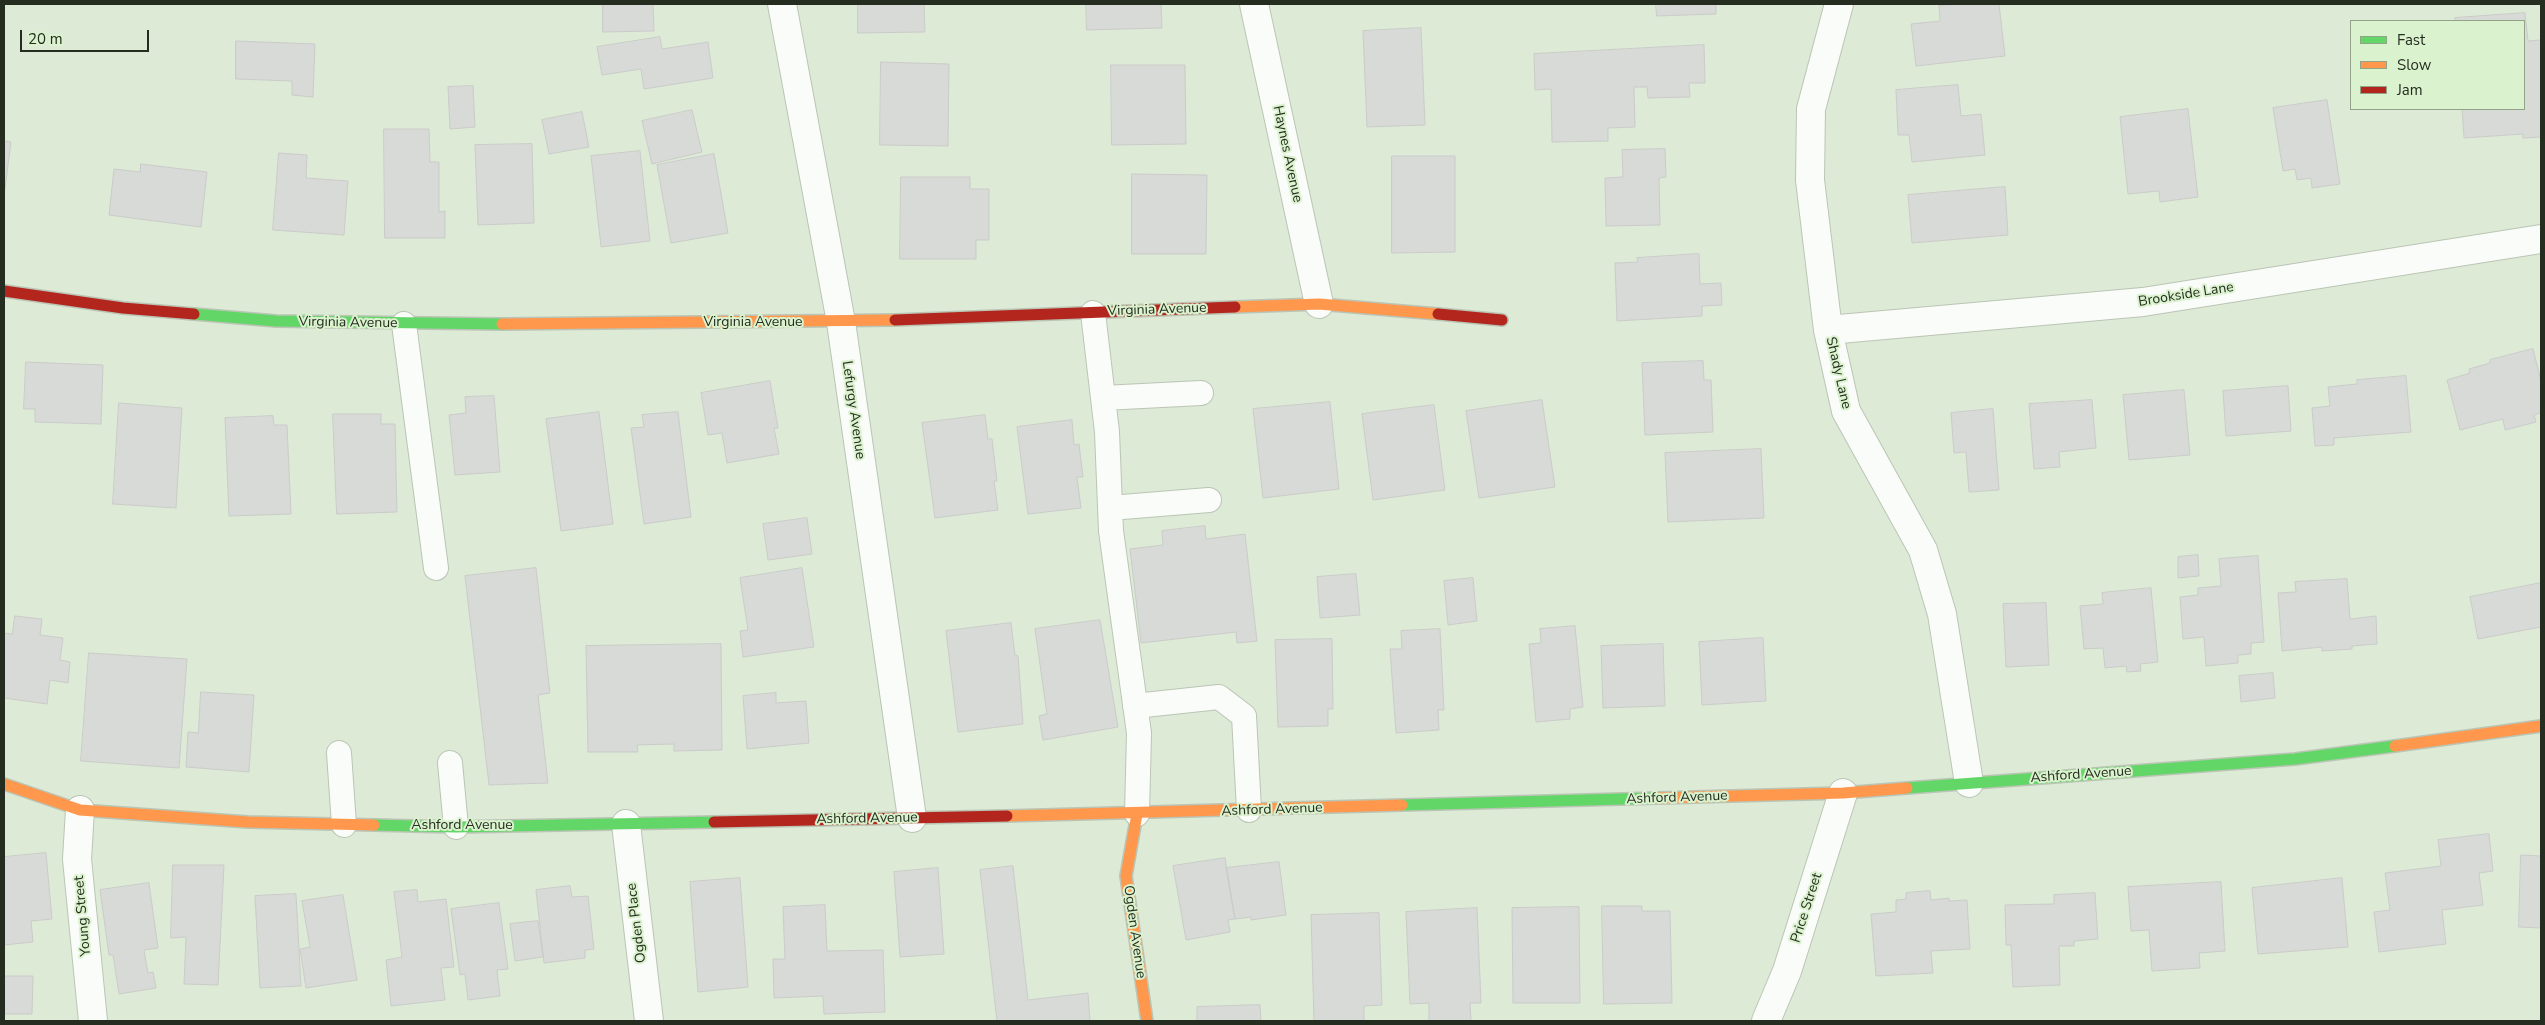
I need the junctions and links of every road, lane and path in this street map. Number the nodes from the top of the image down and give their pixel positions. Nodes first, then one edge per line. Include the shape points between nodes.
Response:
1 (782, 4) edge
2 (1254, 4) edge
3 (1839, 4) edge
4 (2541, 239) edge
5 (4, 291) edge
6 (1319, 304) junction
7 (1093, 313) junction
8 (1502, 320) dead end
9 (841, 322) junction
10 (404, 324) junction
11 (1828, 330) junction
12 (1201, 393) dead end
13 (1103, 398) junction
14 (1209, 500) dead end
15 (1110, 508) junction
16 (436, 568) dead end
17 (1135, 706) junction
18 (2541, 726) edge
19 (339, 753) dead end
20 (450, 763) dead end
21 (1969, 783) junction
22 (4, 784) edge
23 (1843, 793) junction
24 (80, 810) junction
25 (1250, 810) junction
26 (1137, 814) junction
27 (912, 818) junction
28 (626, 824) junction
29 (344, 825) junction
30 (456, 827) junction
31 (93, 1021) edge
32 (649, 1021) edge
33 (1147, 1021) edge
34 (1766, 1021) edge

1 - 9 street, Lefurgy Avenue
2 - 6 street, Haynes Avenue
3 - 11 street, Shady Lane via 1811,109 1810,180
4 - 11 street, Brookside Lane via 2142,302
5 - 10 main road, Virginia Avenue via 123,308 276,321
6 - 7 main road, Virginia Avenue
6 - 8 main road, Virginia Avenue
7 - 9 main road, Virginia Avenue
7 - 13 lane
9 - 10 main road, Virginia Avenue
9 - 27 street, Lefurgy Avenue
10 - 16 lane
11 - 21 street, Shady Lane via 1846,411 1922,550 1931,578 1942,614
12 - 13 lane
13 - 15 lane
14 - 15 lane
15 - 17 lane
17 - 25 lane via 1219,697 1244,716
17 - 26 lane
18 - 21 main road, Ashford Avenue via 2296,759
19 - 29 lane
20 - 30 lane
21 - 23 main road, Ashford Avenue
22 - 24 main road, Ashford Avenue
23 - 25 main road, Ashford Avenue
23 - 34 street, Price Street via 1787,971
24 - 29 main road, Ashford Avenue
24 - 31 street, Young Street via 77,859
25 - 26 main road, Ashford Avenue
26 - 27 main road, Ashford Avenue
26 - 33 main road, Ogden Avenue via 1126,876
27 - 28 main road, Ashford Avenue
28 - 30 main road, Ashford Avenue
28 - 32 street, Ogden Place
29 - 30 main road, Ashford Avenue

